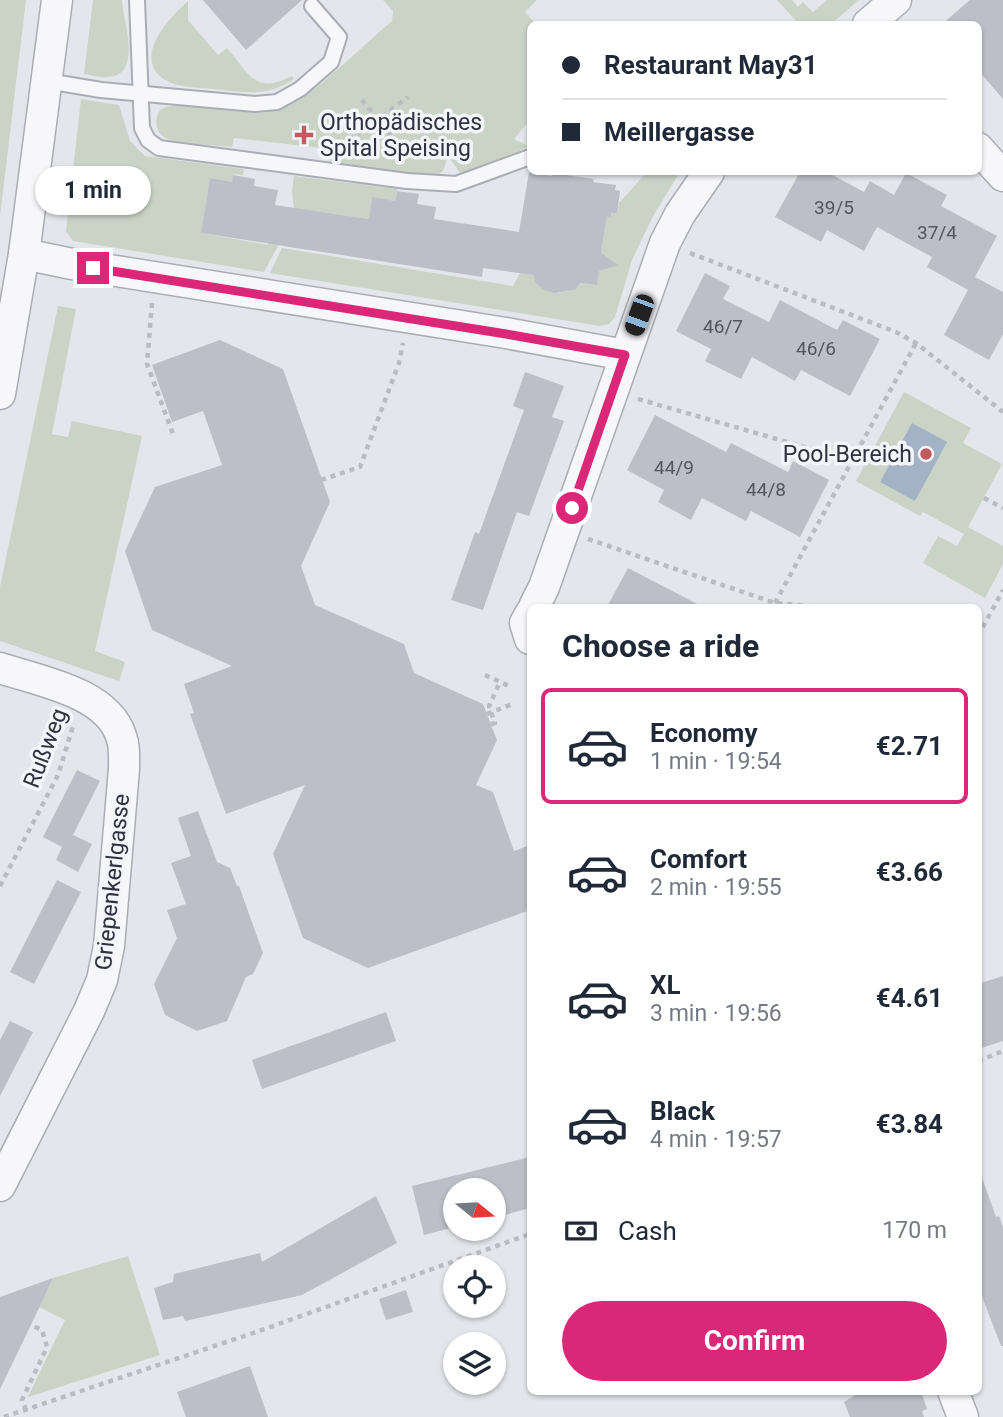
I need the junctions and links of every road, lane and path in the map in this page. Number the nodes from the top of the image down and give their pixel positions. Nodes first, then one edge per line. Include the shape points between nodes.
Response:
1 (57, 0) edge
2 (137, 0) edge
3 (896, 0) edge
4 (312, 6) dead end
5 (872, 21) edge
6 (47, 81) junction
7 (141, 92) junction
8 (408, 97) dead end
9 (362, 100) dead end
10 (378, 119) junction
11 (396, 142) dead end
12 (982, 152) edge
13 (527, 158) edge
14 (321, 169) junction
15 (707, 175) edge
16 (1003, 176) edge
17 (686, 251) dead end
18 (24, 254) junction
19 (157, 278) junction
20 (408, 318) junction
21 (916, 343) junction
22 (625, 355) junction
23 (0, 394) edge
24 (633, 398) dead end
25 (1003, 412) edge
26 (173, 434) dead end
27 (853, 461) junction
28 (321, 480) dead end
29 (984, 498) dead end
30 (1003, 508) edge
31 (584, 538) dead end
32 (1003, 590) edge
33 (543, 601) edge
34 (775, 603) junction
35 (786, 604) edge
36 (982, 629) edge
37 (0, 668) edge
38 (485, 675) dead end
39 (500, 682) junction
40 (509, 686) dead end
41 (83, 696) junction
42 (515, 703) dead end
43 (489, 713) junction
44 (491, 724) dead end
45 (0, 886) edge
46 (1003, 1051) edge
47 (982, 1059) edge
48 (0, 1186) edge
49 (527, 1235) edge
50 (31, 1325) dead end
51 (955, 1395) edge
52 (26, 1410) junction
53 (4, 1417) edge
54 (963, 1417) edge

1 - 6 street
2 - 7 lane
3 - 5 street
4 - 7 lane via 339,37 331,62 277,102 255,104
6 - 7 lane
6 - 18 street
7 - 14 lane via 142,128 159,148
8 - 10 path
9 - 10 path
10 - 11 path
10 - 14 path via 328,156
12 - 16 street
13 - 14 lane via 456,184
15 - 22 street via 665,243
17 - 21 path
18 - 19 street
18 - 23 street
19 - 20 street
19 - 26 path via 146,364
20 - 22 street
20 - 28 path via 399,363 360,467
21 - 25 path
21 - 27 path
22 - 33 street
24 - 27 path
27 - 34 path
29 - 30 path
31 - 34 path
32 - 36 path
34 - 35 path
37 - 41 street
38 - 39 path
39 - 40 path
39 - 43 path
41 - 45 path, Rußweg via 58,775
41 - 48 street, Griepenkerlgasse via 116,723 124,748 109,946 89,1012
42 - 43 path
43 - 44 path via 495,723
46 - 47 path
49 - 52 path
50 - 52 path via 42,1330 47,1347 22,1399
51 - 54 street
52 - 53 path

